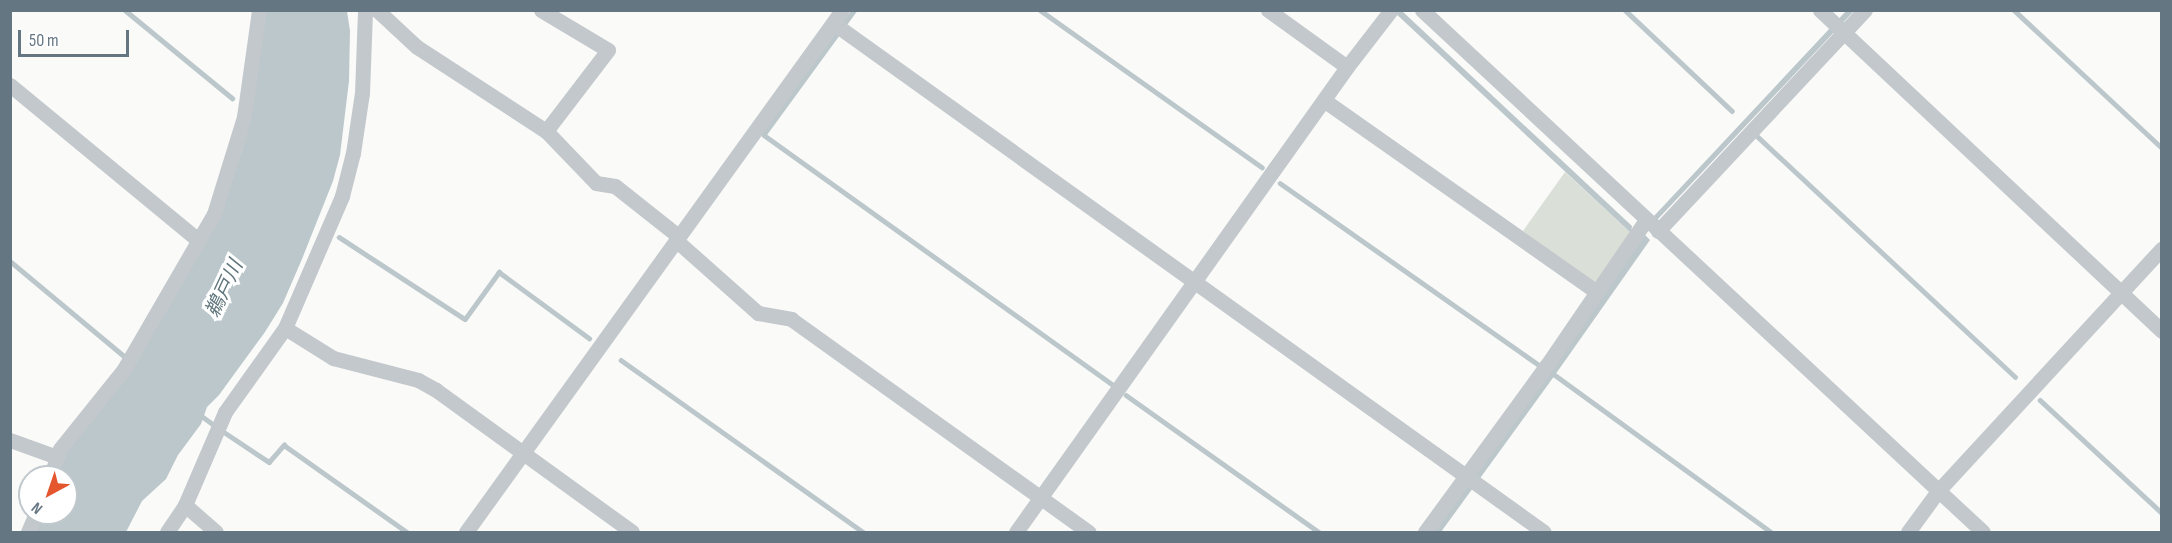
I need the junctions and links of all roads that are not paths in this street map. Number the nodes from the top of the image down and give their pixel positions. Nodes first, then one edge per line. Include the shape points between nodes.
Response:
1 (259, 10) edge
2 (365, 10) edge
3 (377, 10) edge
4 (541, 10) edge
5 (1268, 10) edge
6 (1422, 10) edge
7 (1820, 10) edge
8 (1865, 10) edge
9 (1390, 12) edge
10 (838, 17) edge
11 (1839, 28) junction
12 (1347, 67) junction
13 (10, 85) edge
14 (1325, 101) junction
15 (546, 131) junction
16 (1646, 220) junction
17 (1658, 231) junction
18 (678, 239) junction
19 (199, 241) junction
20 (2162, 248) edge
21 (1195, 284) junction
22 (1597, 292) junction
23 (2120, 293) junction
24 (285, 328) junction
25 (2162, 331) edge
26 (10, 440) edge
27 (522, 453) junction
28 (57, 457) junction
29 (54, 465) edge
30 (1471, 480) junction
31 (1938, 490) junction
32 (1040, 498) junction
33 (184, 505) junction
34 (167, 532) edge
35 (216, 532) edge
36 (466, 532) edge
37 (632, 532) edge
38 (1016, 532) edge
39 (1089, 532) edge
40 (1425, 532) edge
41 (1544, 532) edge
42 (1908, 532) edge
43 (1983, 532) edge

1 - 19 street via 236,149 214,214
2 - 24 street via 362,93 342,196
3 - 15 street via 417,47
4 - 15 street via 608,50
5 - 12 street
6 - 16 street
7 - 11 street
8 - 11 street
9 - 12 street
10 - 18 street
10 - 21 street
11 - 17 street
11 - 23 street
12 - 14 street
13 - 19 street
14 - 21 street
14 - 22 street
15 - 18 street via 596,183 615,186
16 - 17 street
16 - 22 street
17 - 31 street
18 - 27 street
18 - 32 street via 758,313 790,319
19 - 28 street via 124,369
20 - 23 street
21 - 30 street
21 - 32 street
22 - 30 street
23 - 25 street
23 - 31 street
24 - 27 street via 333,358 418,380
24 - 33 street via 225,412
26 - 28 street
27 - 36 street
27 - 37 street
28 - 29 street
30 - 40 street
30 - 41 street
31 - 42 street
31 - 43 street
32 - 38 street
32 - 39 street
33 - 34 street
33 - 35 street

